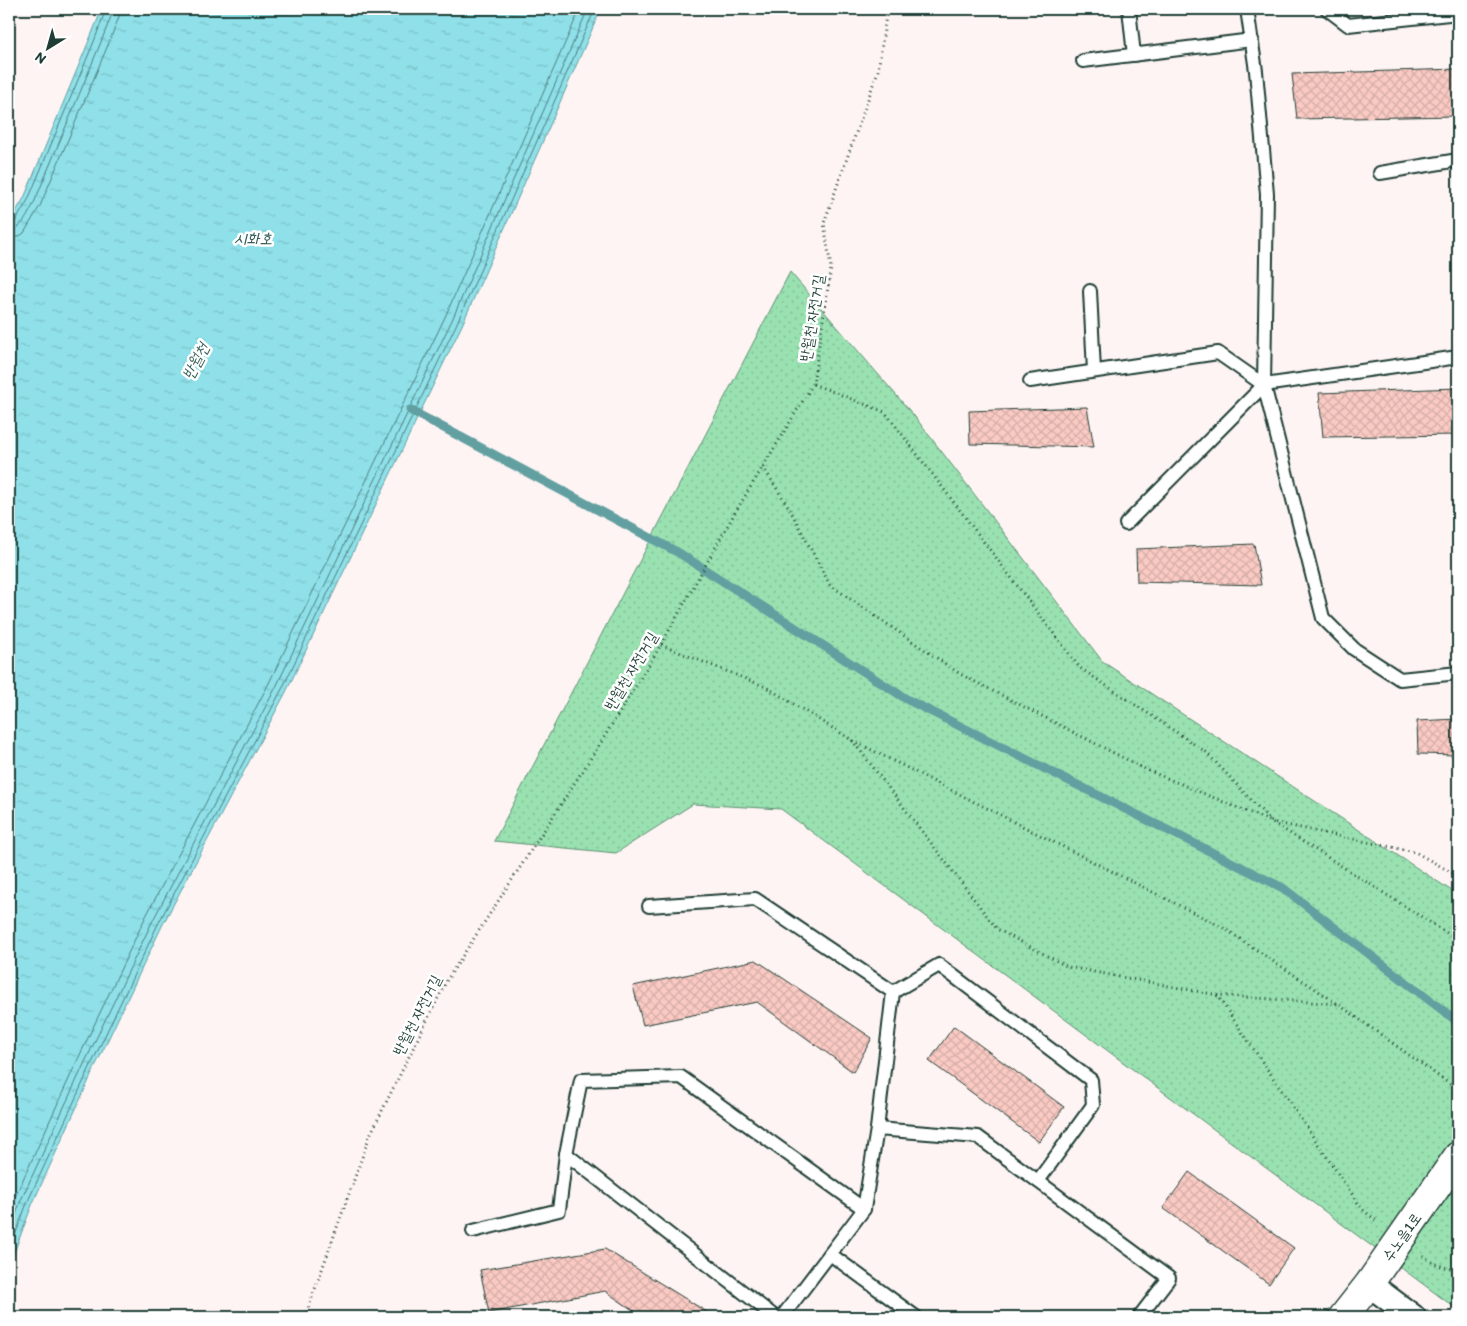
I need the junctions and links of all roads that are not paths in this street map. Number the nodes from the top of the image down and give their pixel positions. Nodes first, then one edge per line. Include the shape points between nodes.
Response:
1 (1130, 9) edge
2 (1247, 9) edge
3 (1327, 9) edge
4 (1458, 12) edge
5 (1252, 40) junction
6 (1134, 55) junction
7 (1082, 61) dead end
8 (1458, 160) edge
9 (1380, 172) dead end
10 (1090, 291) dead end
11 (1458, 358) edge
12 (1094, 372) junction
13 (1030, 381) dead end
14 (1264, 385) junction
15 (1126, 524) dead end
16 (1458, 673) edge
17 (649, 906) dead end
18 (893, 992) junction
19 (877, 1129) junction
20 (566, 1154) junction
21 (1458, 1156) edge
22 (1038, 1181) junction
23 (864, 1208) junction
24 (473, 1232) dead end
25 (830, 1254) junction
26 (1370, 1284) junction
27 (775, 1317) edge
28 (782, 1317) edge
29 (916, 1317) edge
30 (1139, 1317) edge
31 (1343, 1317) edge
32 (1413, 1317) edge

1 - 6 lane
2 - 5 lane
3 - 4 lane via 1348,25
5 - 6 lane
5 - 14 lane via 1266,194
6 - 7 lane
8 - 9 lane
10 - 12 lane
11 - 14 lane
12 - 13 lane
12 - 14 lane via 1218,353
14 - 15 lane
14 - 16 lane via 1323,618 1354,649 1400,678
17 - 18 lane via 755,899
18 - 19 lane
18 - 22 lane via 939,965 1091,1080 1093,1105
19 - 22 lane via 978,1137
19 - 23 lane
20 - 23 lane via 581,1080 681,1077
20 - 24 lane via 559,1210
20 - 27 lane
21 - 26 street, 수노을1로
22 - 30 lane via 1169,1278
23 - 25 lane
25 - 28 lane
25 - 29 lane
26 - 31 street, 수노을1로
26 - 32 street

